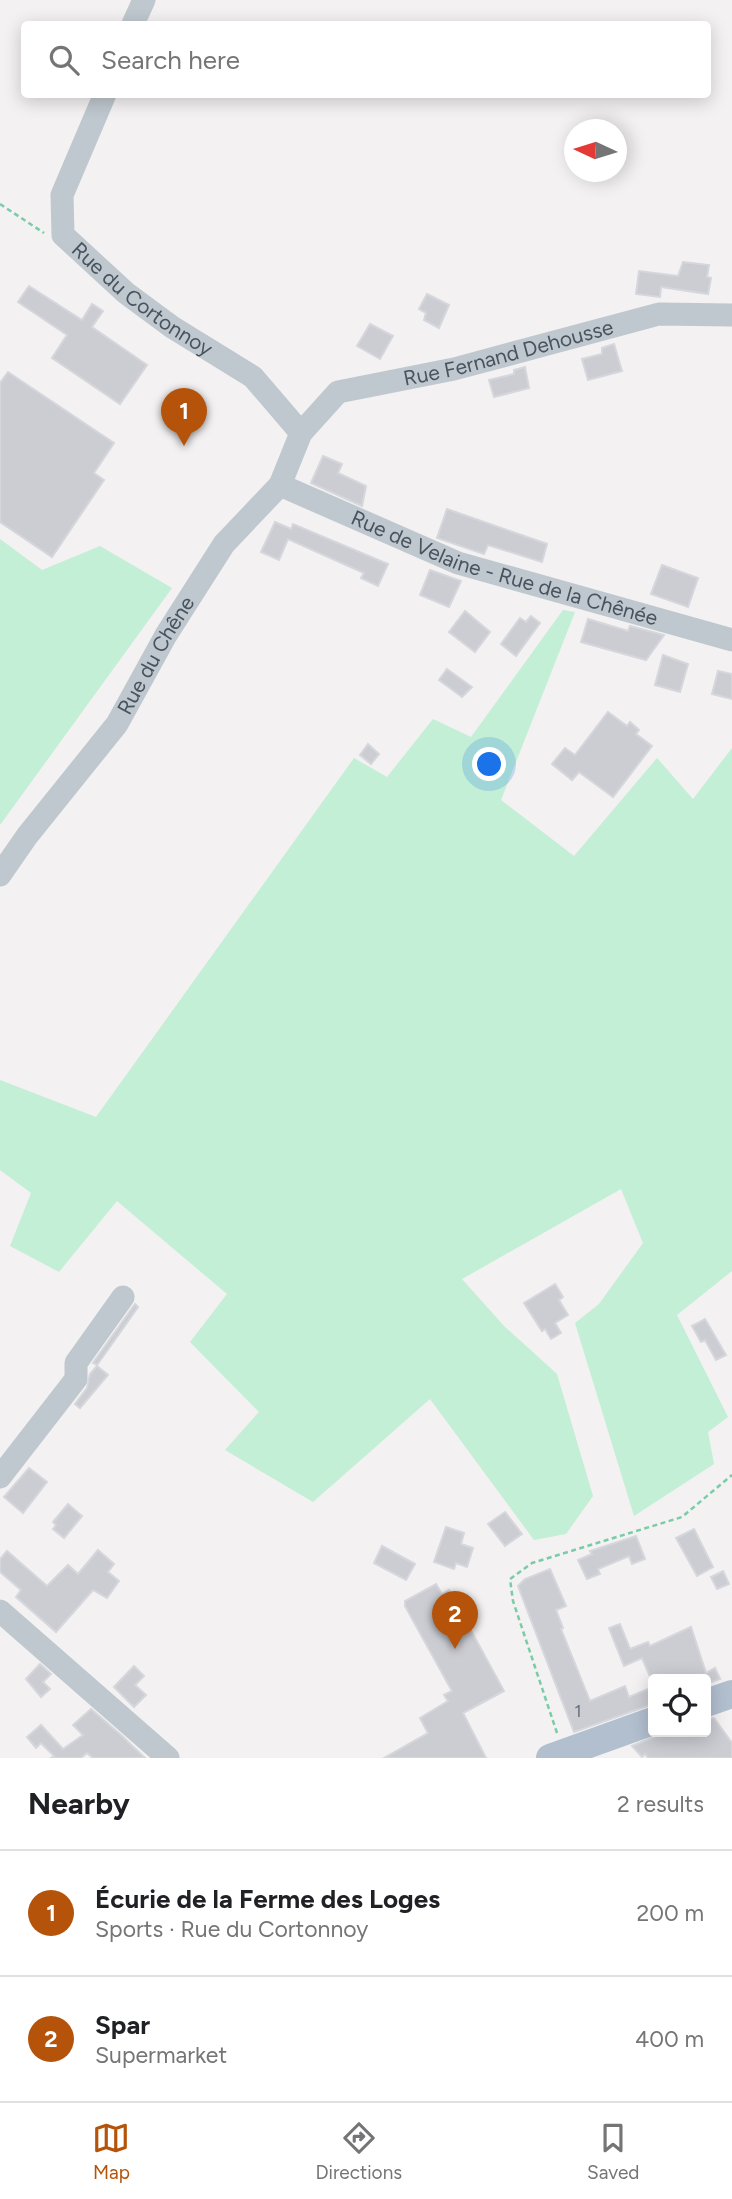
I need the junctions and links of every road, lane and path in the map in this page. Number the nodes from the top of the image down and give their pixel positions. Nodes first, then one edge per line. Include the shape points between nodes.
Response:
1 (144, 0) edge
2 (134, 21) edge
3 (103, 98) edge
4 (0, 204) edge
5 (63, 235) junction
6 (732, 315) edge
7 (301, 433) junction
8 (280, 485) junction
9 (732, 640) edge
10 (0, 875) edge
11 (123, 1297) dead end
12 (732, 1475) edge
13 (0, 1478) edge
14 (0, 1611) edge
15 (732, 1694) edge
16 (711, 1701) edge
17 (648, 1723) edge
18 (557, 1755) edge
19 (168, 1758) edge

1 - 2 street
3 - 5 street, Rue du Cortonnoy via 62,195
4 - 5 path via 45,234
5 - 7 street, Rue du Cortonnoy via 135,300 253,377
6 - 7 street, Rue Fernand Dehousse via 659,314 454,369 338,392
7 - 8 street, Rue du Chêne
8 - 9 street, Rue de Velaine - Rue de la Chênée via 458,564
8 - 10 street, Rue du Chêne via 224,544 117,724
11 - 13 street via 76,1363 76,1378
12 - 18 path via 682,1517 532,1563 510,1579
14 - 19 street
15 - 16 main road
17 - 18 main road

